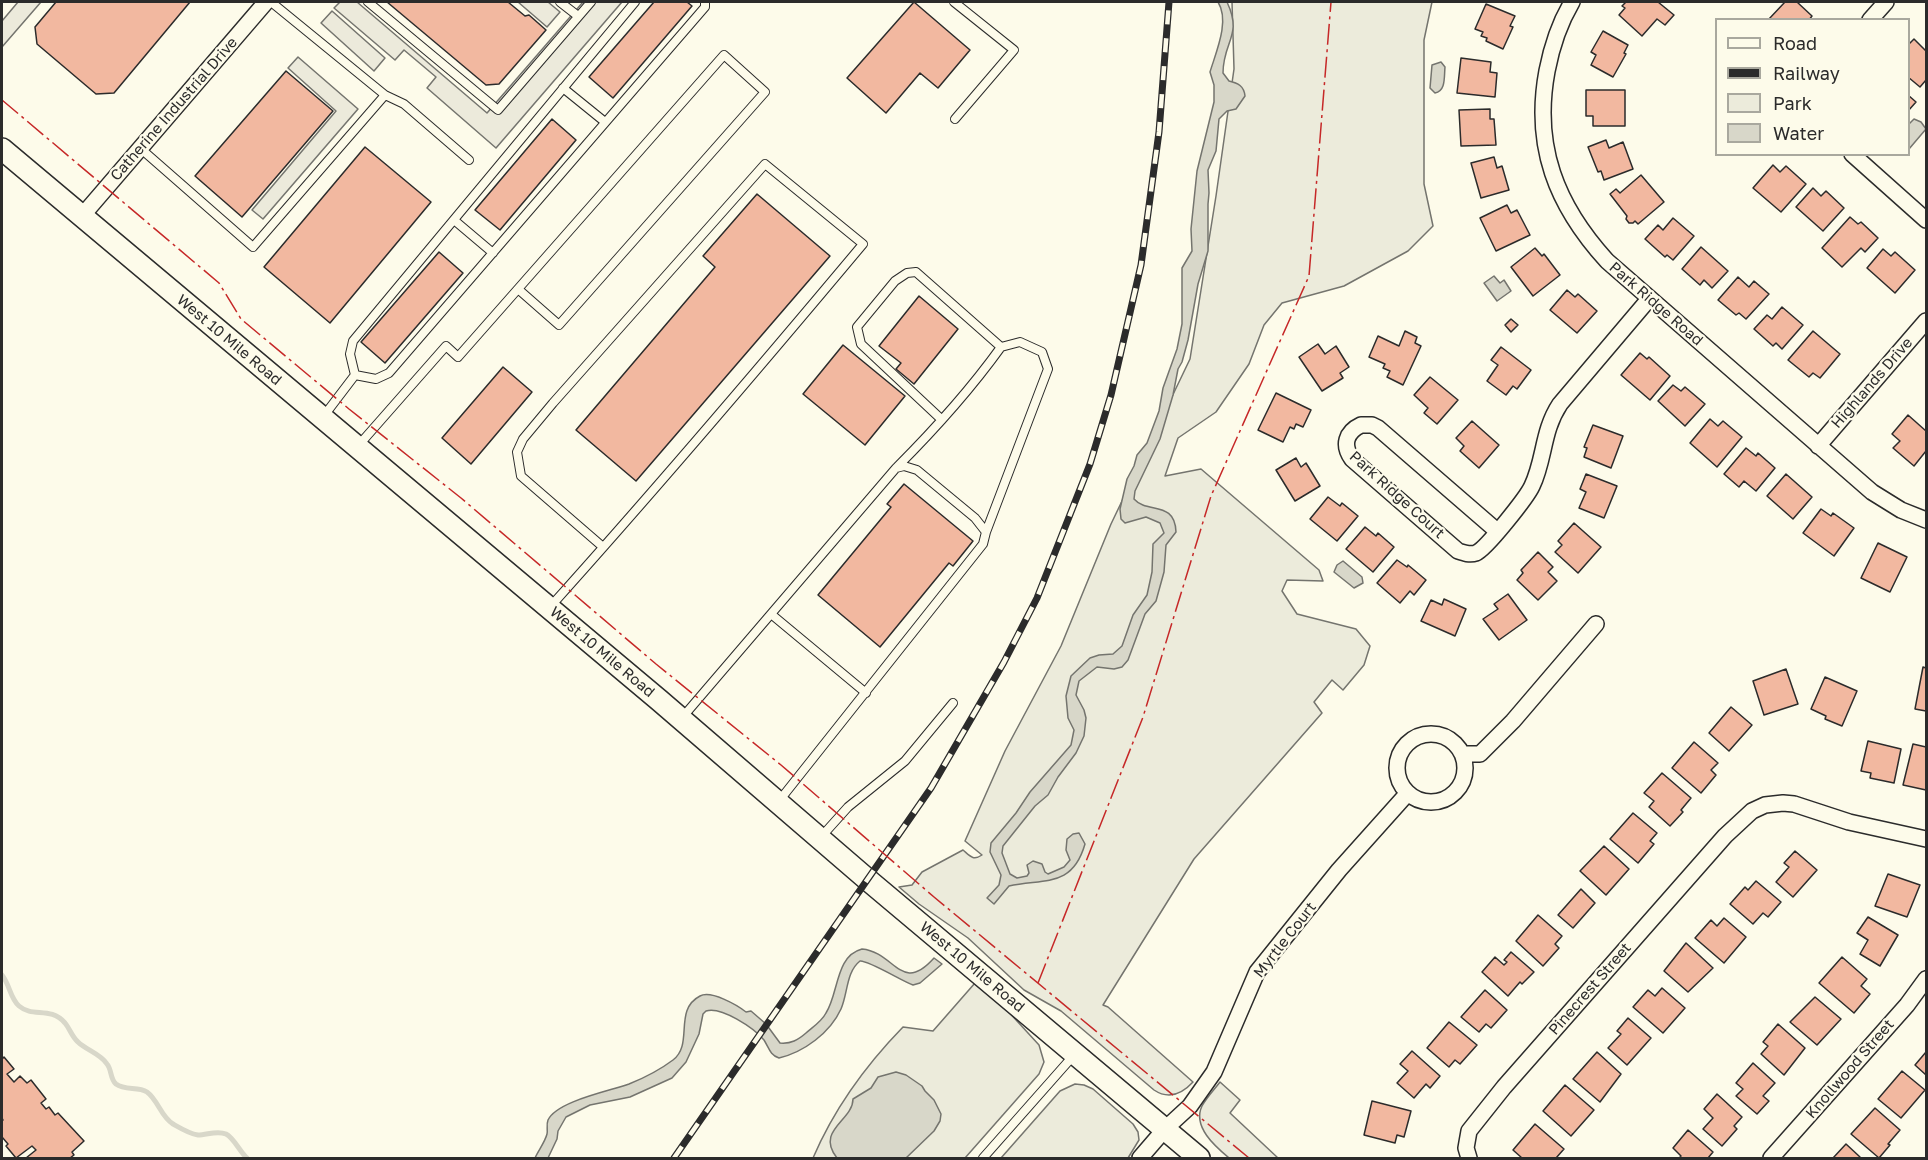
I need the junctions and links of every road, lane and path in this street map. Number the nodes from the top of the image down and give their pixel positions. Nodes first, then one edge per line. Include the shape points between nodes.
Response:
1 (266, 2) edge
2 (271, 2) edge
3 (368, 2) edge
4 (560, 2) edge
5 (591, 2) edge
6 (635, 2) edge
7 (705, 2) edge
8 (954, 2) edge
9 (1572, 2) edge
10 (1886, 2) edge
11 (578, 16) junction
12 (1872, 18) edge
13 (563, 87) junction
14 (385, 95) junction
15 (955, 119) dead end
16 (605, 122) junction
17 (140, 148) junction
18 (2, 149) edge
19 (1854, 156) edge
20 (469, 160) dead end
21 (82, 216) junction
22 (454, 220) junction
23 (1926, 220) edge
24 (493, 253) junction
25 (518, 289) junction
26 (1649, 299) junction
27 (1926, 321) edge
28 (1001, 347) junction
29 (355, 375) junction
30 (322, 418) junction
31 (941, 419) junction
32 (1818, 446) junction
33 (357, 447) junction
34 (896, 468) junction
35 (1926, 520) edge
36 (1497, 531) junction
37 (986, 532) junction
38 (603, 547) junction
39 (549, 608) junction
40 (771, 614) junction
41 (1596, 624) dead end
42 (866, 693) junction
43 (953, 703) dead end
44 (681, 719) junction
45 (1462, 754) junction
46 (1407, 794) junction
47 (778, 802) junction
48 (820, 838) junction
49 (1926, 839) edge
50 (1926, 979) edge
51 (1075, 1054) junction
52 (1165, 1129) junction
53 (1467, 1153) edge
54 (983, 1158) edge
55 (1140, 1158) edge
56 (1199, 1158) edge
57 (1771, 1158) edge

1 - 17 street, Catherine Industrial Drive
2 - 14 lane
3 - 11 lane via 498,110
4 - 11 lane
5 - 11 lane
6 - 13 lane
7 - 16 lane via 705,7
8 - 15 lane via 1014,50
9 - 26 street, Park Ridge Road via 1552,42 1542,94 1547,153 1559,192 1578,226 1607,261
10 - 12 street
13 - 16 lane
13 - 22 lane
14 - 17 lane via 253,247
14 - 20 lane via 404,104
16 - 24 lane
17 - 21 street, Catherine Industrial Drive
18 - 21 main road, West 10 Mile Road
19 - 23 street
21 - 30 main road, West 10 Mile Road
22 - 24 lane
22 - 29 lane via 353,341 350,354
24 - 29 lane via 389,373 376,379
25 - 25 lane via 724,55 765,92 559,325
25 - 33 lane via 458,357 446,346
26 - 32 street, Park Ridge Road
26 - 36 street, Park Ridge Court via 1554,413 1531,489
27 - 32 street, Highlands Drive
28 - 31 lane
28 - 31 lane via 916,272 895,281 857,327 861,344
28 - 37 lane via 1020,342 1042,352 1048,369
29 - 30 lane
30 - 33 main road, West 10 Mile Road
31 - 34 lane
32 - 35 street, Park Ridge Road via 1872,492
33 - 39 main road, West 10 Mile Road
34 - 37 lane via 916,470 975,518
34 - 40 lane
36 - 36 street, Park Ridge Court via 1378,428 1360,425 1348,435 1346,447 1352,459 1458,550 1476,553
37 - 42 lane via 983,544
38 - 38 lane via 863,244 765,164 553,403 517,452 521,476
38 - 39 lane
39 - 44 main road, West 10 Mile Road
40 - 42 lane
40 - 44 lane
41 - 45 street via 1480,754
42 - 47 lane
43 - 48 lane via 906,761 849,807
44 - 47 main road, West 10 Mile Road
45 - 46 street via 1463,780 1445,800 1419,801
45 - 46 street via 1442,736 1416,737 1398,757 1399,783
46 - 52 street, Myrtle Court via 1339,870 1257,972 1214,1072 1190,1106
47 - 48 main road, West 10 Mile Road
48 - 51 main road, West 10 Mile Road
49 - 53 street, Pinecrest Street via 1850,822 1794,804 1766,805 1752,811 1725,836 1504,1087 1469,1131
50 - 57 street, Knollwood Street
51 - 52 main road, West 10 Mile Road
51 - 54 lane
52 - 55 street, Myrtle Court
52 - 56 main road, West 10 Mile Road

